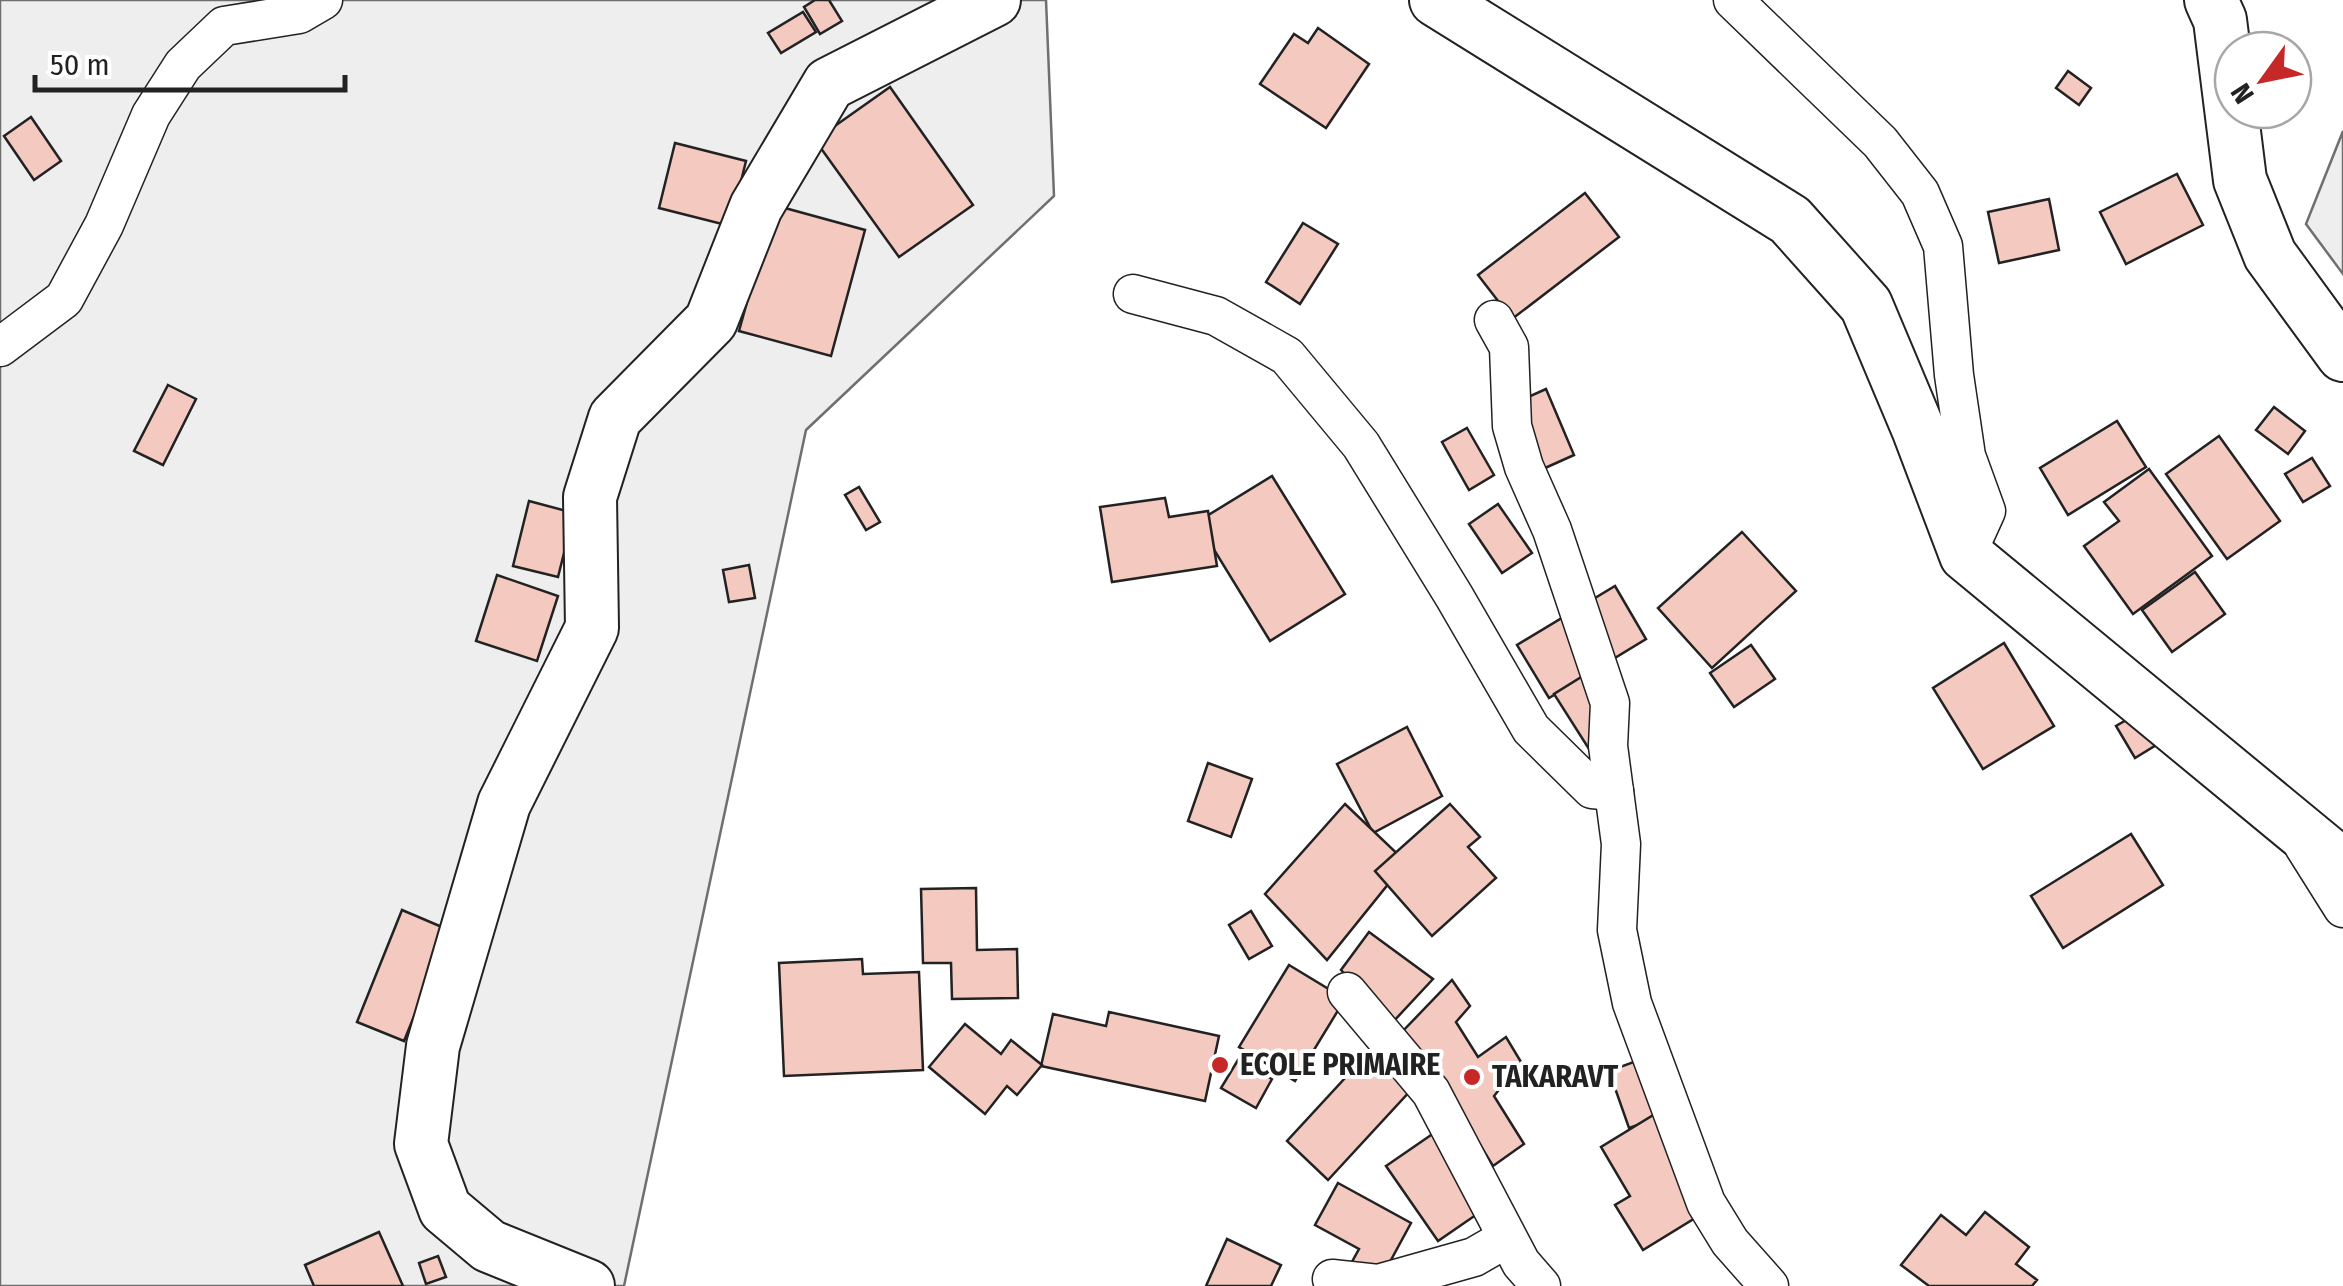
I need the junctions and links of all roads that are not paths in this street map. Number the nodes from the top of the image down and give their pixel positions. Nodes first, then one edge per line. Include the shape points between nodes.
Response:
1 (324, 0) edge
2 (994, 0) edge
3 (1436, 0) edge
4 (1733, 0) edge
5 (2211, 0) edge
6 (1132, 294) dead end
7 (1494, 320) dead end
8 (0, 348) edge
9 (2343, 356) edge
10 (1966, 555) junction
11 (1614, 791) junction
12 (2284, 814) junction
13 (2343, 866) edge
14 (2343, 908) edge
15 (1347, 992) dead end
16 (1507, 1238) junction
17 (1332, 1279) dead end
18 (588, 1286) edge
19 (1541, 1286) edge
20 (1769, 1286) edge

1 - 8 street via 299,14 224,26 183,65 151,116 64,299
2 - 18 street via 828,84 756,208 711,320 615,418 590,497 592,628 504,804 433,1046 420,1144 445,1210 489,1246
3 - 10 street via 1790,220 1866,305
4 - 10 street via 1880,142 1920,192 1943,246 1966,456 1986,511
5 - 9 street via 2220,20 2240,180 2270,255
6 - 11 street via 1216,316 1287,356 1361,445 1531,729 1592,789
7 - 11 street via 1509,347 1512,426 1524,467 1610,703
10 - 12 street
11 - 20 street via 1621,844 1617,930 1632,1003 1706,1203
12 - 13 street
12 - 14 street
15 - 16 street via 1431,1092
16 - 17 street via 1474,1256 1378,1284
16 - 19 street

